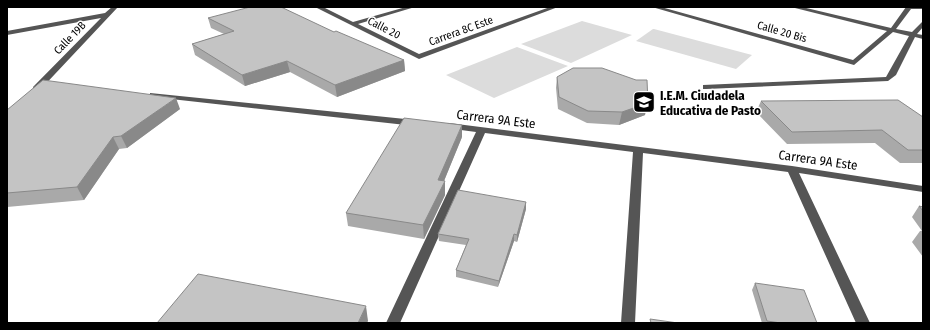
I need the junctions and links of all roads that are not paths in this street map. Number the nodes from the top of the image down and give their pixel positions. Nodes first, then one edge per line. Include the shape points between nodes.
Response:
1 (115, 7) edge
2 (318, 7) edge
3 (412, 7) edge
4 (555, 7) edge
5 (655, 7) edge
6 (794, 7) edge
7 (910, 7) edge
8 (923, 8) edge
9 (107, 15) junction
10 (923, 23) edge
11 (353, 24) junction
12 (892, 30) junction
13 (7, 33) edge
14 (913, 35) junction
15 (923, 37) edge
16 (419, 57) joint
17 (41, 84) junction
18 (56, 86) edge
19 (706, 87) dead end
20 (142, 94) edge
21 (30, 95) edge
22 (426, 124) edge
23 (442, 126) edge
24 (482, 130) junction
25 (638, 150) junction
26 (792, 169) junction
27 (923, 189) edge
28 (392, 323) edge
29 (628, 323) edge
30 (863, 323) edge

1 - 9 street, Calle 19B
2 - 11 street, Calle 20
3 - 11 street
4 - 16 street, Carrera 8C Este
5 - 12 street, Calle 20 Bis via 854,63
6 - 12 street
7 - 8 street
7 - 12 street
9 - 13 street
9 - 17 street, Calle 19B
10 - 14 street
11 - 16 street, Calle 20
12 - 14 street
14 - 15 street
14 - 19 street via 888,79
17 - 18 street
17 - 21 street, Calle 19B
20 - 22 street
23 - 24 street, Carrera 9A Este
24 - 25 street, Carrera 9A Este
24 - 28 street
25 - 26 street, Carrera 9A Este
25 - 29 street
26 - 27 street, Carrera 9A Este
26 - 30 street

